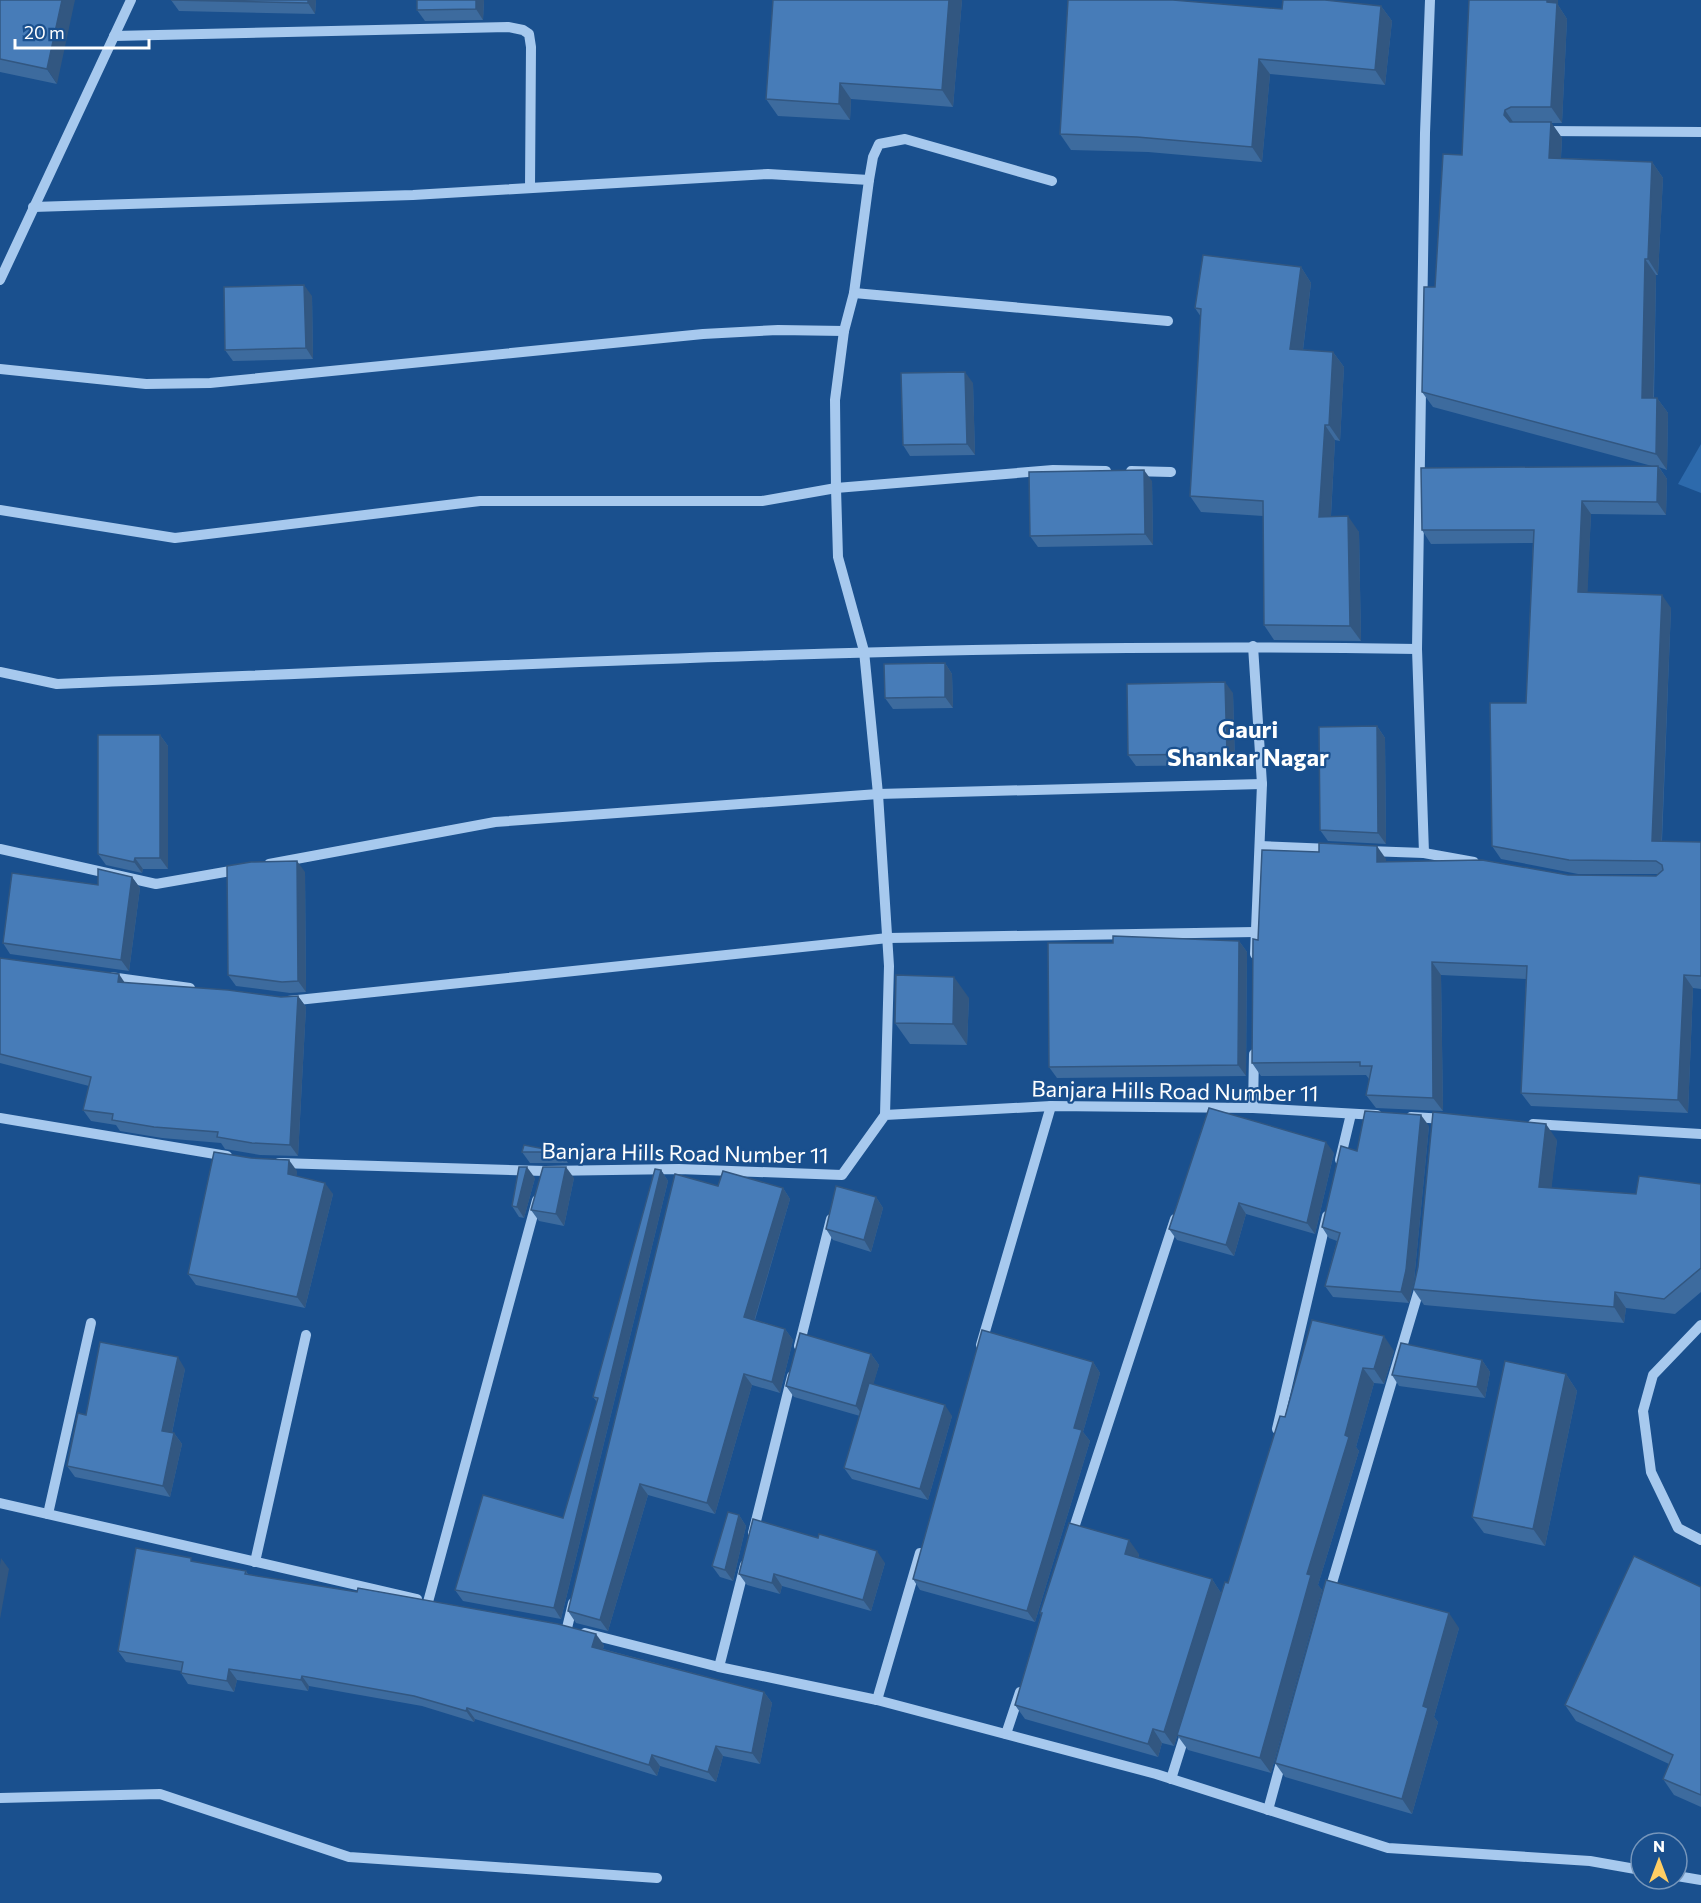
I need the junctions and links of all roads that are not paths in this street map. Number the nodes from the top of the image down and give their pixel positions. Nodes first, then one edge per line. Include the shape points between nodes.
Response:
1 (131, 0) edge
2 (1430, 0) edge
3 (114, 36) junction
4 (1534, 130) edge
5 (1701, 132) edge
6 (869, 180) junction
7 (1052, 182) dead end
8 (530, 187) junction
9 (33, 207) junction
10 (0, 280) edge
11 (854, 293) junction
12 (1168, 321) dead end
13 (844, 331) junction
14 (0, 369) edge
15 (1171, 472) dead end
16 (836, 488) junction
17 (0, 510) edge
18 (1253, 646) junction
19 (1417, 649) junction
20 (864, 651) junction
21 (0, 672) edge
22 (1262, 784) junction
23 (878, 794) junction
24 (1260, 846) junction
25 (0, 849) edge
26 (1342, 850) edge
27 (1353, 850) edge
28 (1424, 853) junction
29 (261, 865) edge
30 (1490, 865) edge
31 (250, 867) edge
32 (1255, 932) junction
33 (888, 938) junction
34 (1255, 967) edge
35 (100, 975) edge
36 (200, 989) edge
37 (279, 1000) edge
38 (1254, 1037) edge
39 (1051, 1106) junction
40 (1212, 1108) junction
41 (1253, 1108) junction
42 (885, 1114) junction
43 (1351, 1114) junction
44 (0, 1118) edge
45 (1208, 1119) edge
46 (1453, 1120) edge
47 (1524, 1124) edge
48 (1701, 1134) edge
49 (236, 1158) edge
50 (271, 1162) edge
51 (679, 1169) junction
52 (545, 1171) junction
53 (1338, 1172) edge
54 (842, 1175) junction
55 (676, 1181) edge
56 (542, 1182) edge
57 (839, 1187) edge
58 (539, 1194) edge
59 (1329, 1207) edge
60 (833, 1210) edge
61 (1178, 1210) edge
62 (1422, 1270) edge
63 (92, 1323) dead end
64 (1701, 1325) edge
65 (306, 1335) dead end
66 (977, 1357) edge
67 (796, 1358) edge
68 (793, 1370) edge
69 (1274, 1440) edge
70 (0, 1503) edge
71 (48, 1514) junction
72 (924, 1540) edge
73 (1701, 1540) edge
74 (751, 1541) edge
75 (1066, 1552) edge
76 (748, 1553) edge
77 (255, 1562) junction
78 (576, 1594) edge
79 (428, 1602) junction
80 (439, 1604) edge
81 (1324, 1610) edge
82 (555, 1626) edge
83 (567, 1628) junction
84 (719, 1667) junction
85 (1024, 1677) edge
86 (877, 1700) junction
87 (1192, 1711) edge
88 (1006, 1734) junction
89 (1287, 1743) edge
90 (1171, 1779) junction
91 (0, 1798) edge
92 (1268, 1810) junction
93 (1629, 1867) edge
94 (657, 1878) dead end

1 - 3 street
2 - 19 street
3 - 8 street via 523,30 529,34 531,47
3 - 9 street
4 - 5 street
6 - 7 street via 879,144 905,139
6 - 8 street via 768,174
6 - 11 street
8 - 9 street via 413,195
9 - 10 street
11 - 12 street
11 - 13 street
13 - 14 street via 692,335 210,383 146,384
13 - 16 street via 835,400
15 - 16 street via 1053,470
16 - 17 street via 762,501 480,501 175,538
16 - 20 street via 838,557
18 - 19 street
18 - 20 street
18 - 22 street
19 - 28 street
20 - 21 street via 57,684
20 - 23 street
22 - 23 street
22 - 24 street
23 - 29 street via 495,822
23 - 33 street
24 - 26 street
24 - 32 street
25 - 31 street via 156,884
27 - 28 street
28 - 30 street
32 - 33 street
32 - 34 street
33 - 37 street
33 - 42 street
35 - 36 street
38 - 41 street
39 - 40 street, Banjara Hills Road Number 11
39 - 42 street, Banjara Hills Road Number 11
39 - 66 street
40 - 41 street, Banjara Hills Road Number 11
40 - 45 street
41 - 43 street, Banjara Hills Road Number 11
42 - 54 street, Banjara Hills Road Number 11
43 - 46 street, Banjara Hills Road Number 11 via 1437,1125
43 - 53 street
44 - 49 street
47 - 48 street
50 - 52 street, Banjara Hills Road Number 11
51 - 52 street, Banjara Hills Road Number 11
51 - 54 street, Banjara Hills Road Number 11
51 - 55 street
52 - 56 street
54 - 57 street
58 - 79 street
59 - 69 street
60 - 67 street
61 - 75 street
62 - 81 street via 1414,1309
63 - 71 street
64 - 73 street via 1653,1375 1643,1412 1651,1472 1678,1528
65 - 77 street
68 - 74 street
70 - 71 street
71 - 77 street
72 - 86 street
76 - 84 street
77 - 79 street
78 - 83 street
79 - 80 street
82 - 83 street
83 - 84 street
84 - 86 street
85 - 88 street
86 - 88 street
87 - 90 street
88 - 90 street
89 - 92 street
90 - 92 street
91 - 94 street via 160,1794 349,1857
92 - 93 street via 1388,1848 1590,1861

